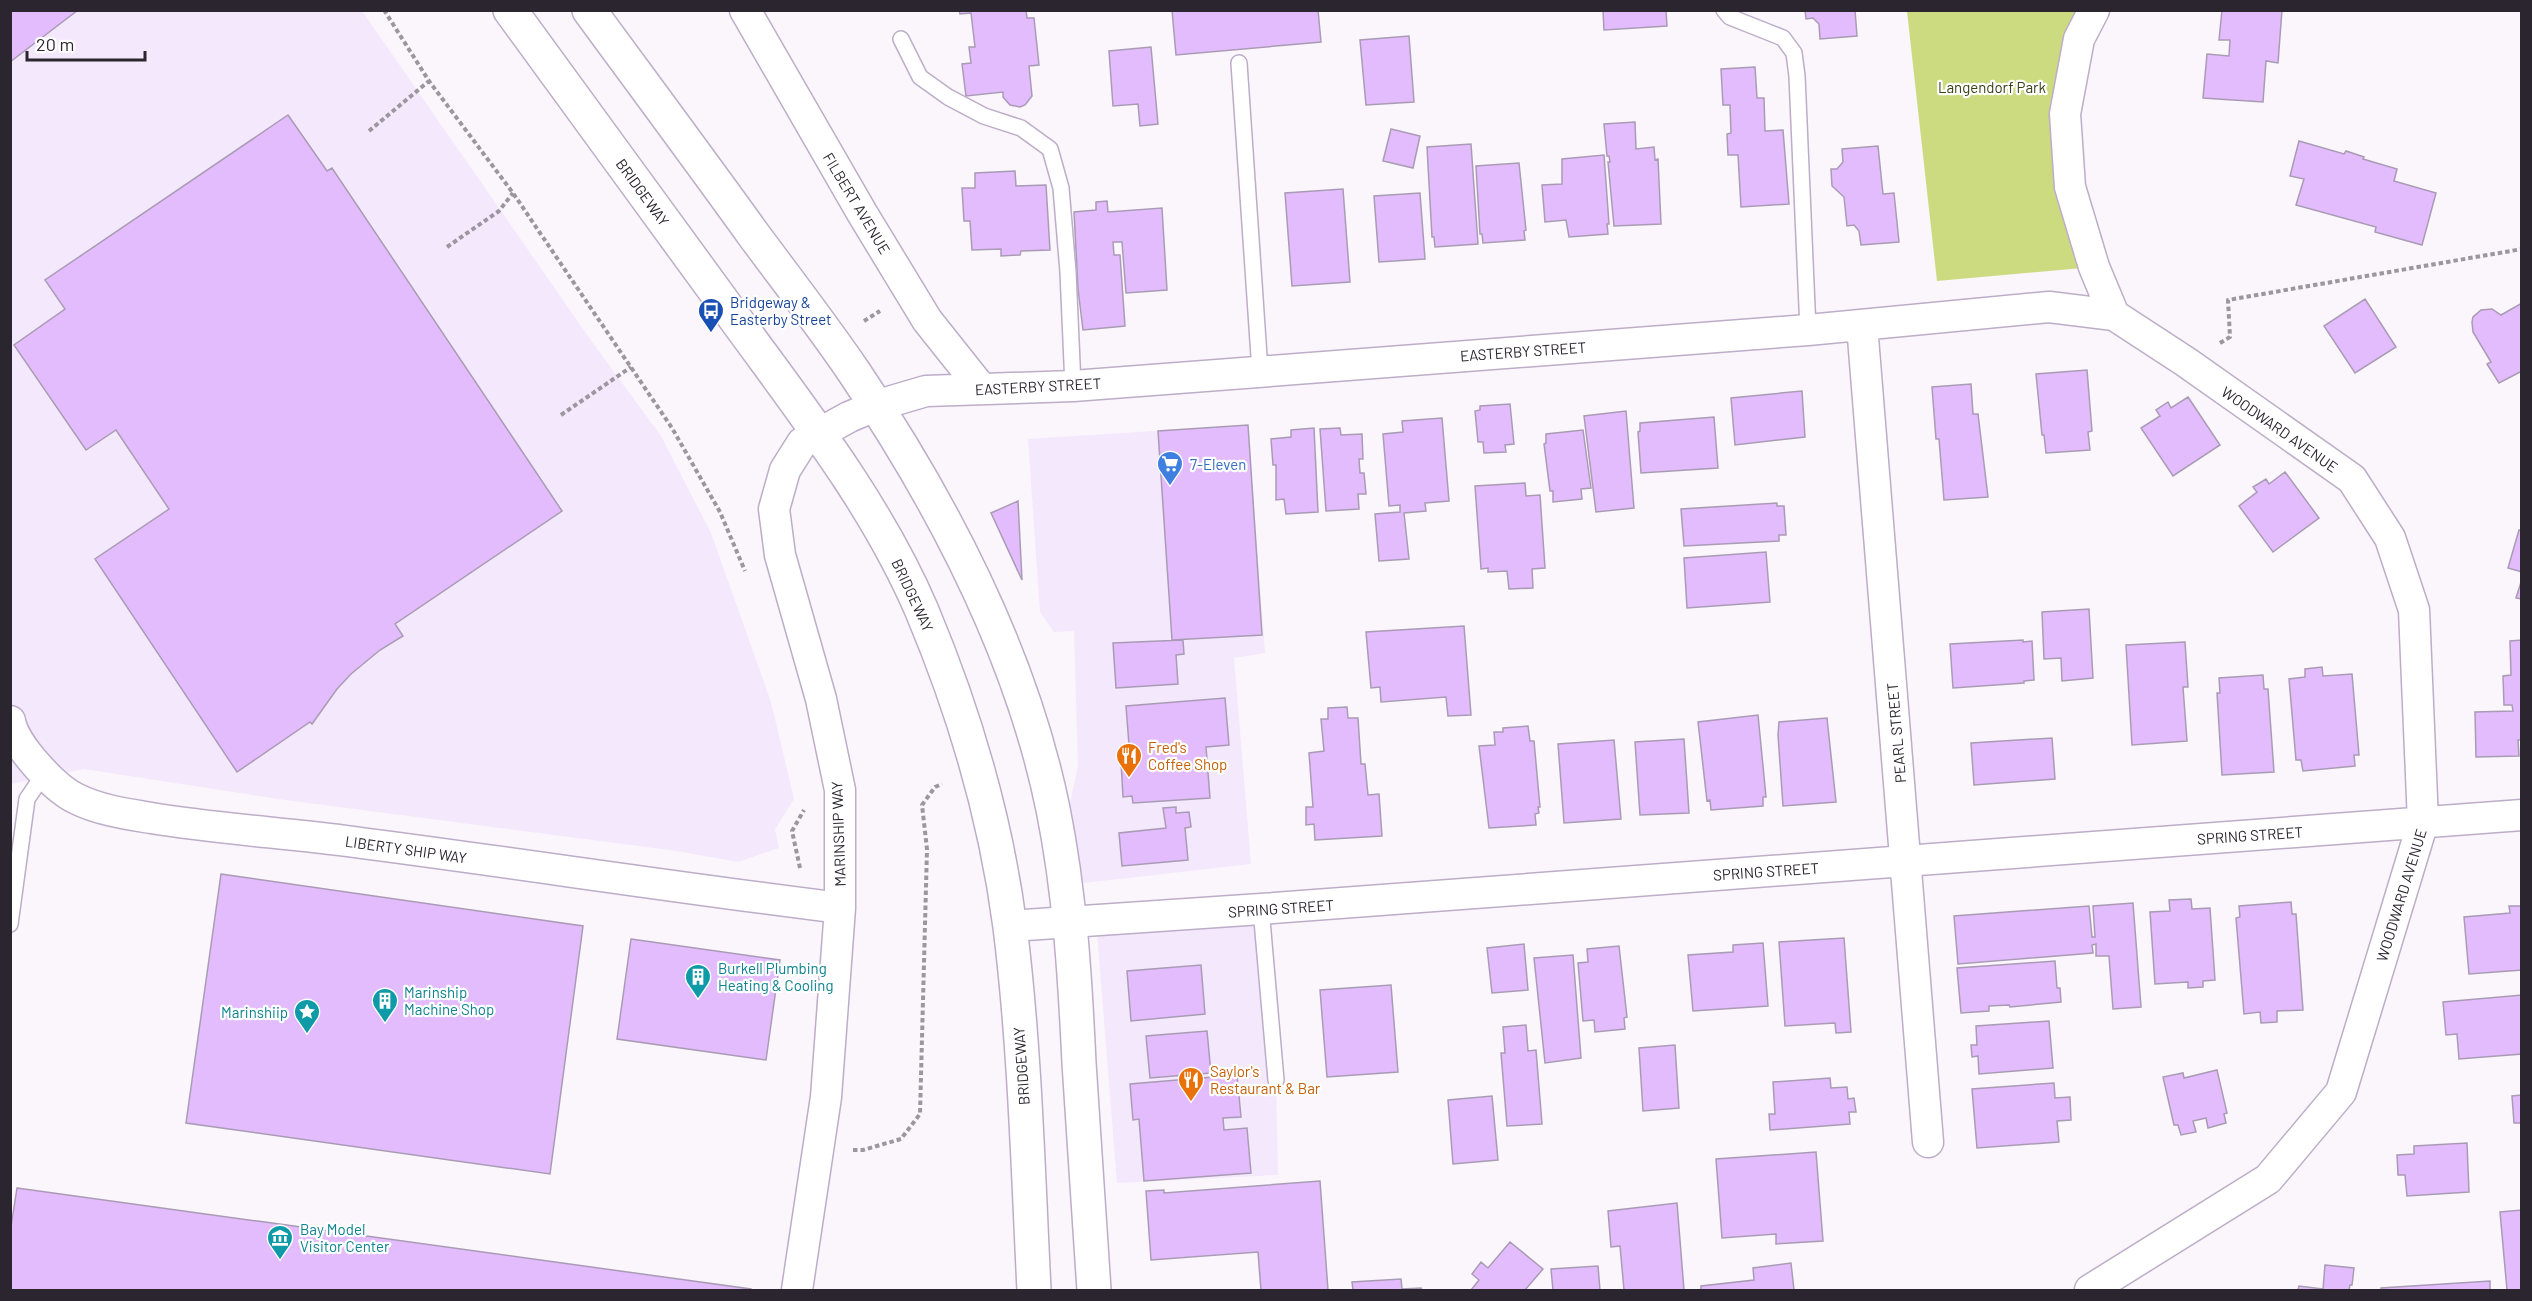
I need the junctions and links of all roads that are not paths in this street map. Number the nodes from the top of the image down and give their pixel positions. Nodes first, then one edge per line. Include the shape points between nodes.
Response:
1 (510, 10) edge
2 (589, 10) edge
3 (745, 10) edge
4 (1724, 10) edge
5 (2094, 10) edge
6 (901, 39) dead end
7 (1239, 63) dead end
8 (2114, 315) junction
9 (1862, 325) junction
10 (1808, 330) junction
11 (2186, 362) joint
12 (1260, 371) junction
13 (1072, 386) junction
14 (981, 388) junction
15 (862, 411) junction
16 (818, 434) junction
17 (14, 737) edge
18 (45, 774) junction
19 (2522, 815) edge
20 (2423, 822) junction
21 (1906, 860) junction
22 (840, 908) junction
23 (1261, 909) junction
24 (1070, 921) junction
25 (10, 924) edge
26 (1010, 926) junction
27 (1276, 1080) dead end
28 (1928, 1142) dead end
29 (796, 1290) edge
30 (1034, 1290) edge
31 (1094, 1290) edge
32 (2090, 1290) edge

1 - 16 main road, BRIDGEWAY
2 - 15 main road via 832,340
3 - 14 street, FILBERT AVENUE via 927,320
4 - 10 lane via 1783,38 1794,53
5 - 8 street via 2079,39 2065,114 2068,166 2070,187 2094,267
6 - 13 lane via 920,77 929,84 984,116 1022,128 1050,149 1061,188
7 - 12 lane
8 - 9 street, EASTERBY STREET via 2049,307
8 - 11 street, EASTERBY STREET
9 - 10 street, EASTERBY STREET
9 - 21 street, PEARL STREET
10 - 12 street, EASTERBY STREET
11 - 20 street, WOODWARD AVENUE via 2352,479 2390,538 2414,610
12 - 13 street, EASTERBY STREET
13 - 14 street, EASTERBY STREET
14 - 15 street, EASTERBY STREET via 926,391
15 - 16 street, MARINSHIP WAY
15 - 24 main road via 967,566 1002,644 1053,806
16 - 22 street, MARINSHIP WAY via 802,443 785,470 774,509 780,555 822,699 840,790
16 - 26 main road, BRIDGEWAY via 880,530 936,646 977,770
17 - 18 street, LIBERTY SHIP WAY
18 - 22 street, LIBERTY SHIP WAY via 75,799 178,823 353,841
18 - 25 lane via 27,799
19 - 20 street, SPRING STREET
20 - 21 street, SPRING STREET
20 - 32 street, WOODWARD AVENUE via 2341,1092 2268,1179
21 - 23 street, SPRING STREET
21 - 28 street, PEARL STREET
22 - 29 street, MARINSHIP WAY via 826,1097
23 - 24 street, SPRING STREET
23 - 27 lane
24 - 26 street, SPRING STREET
24 - 31 main road
26 - 30 main road, BRIDGEWAY

